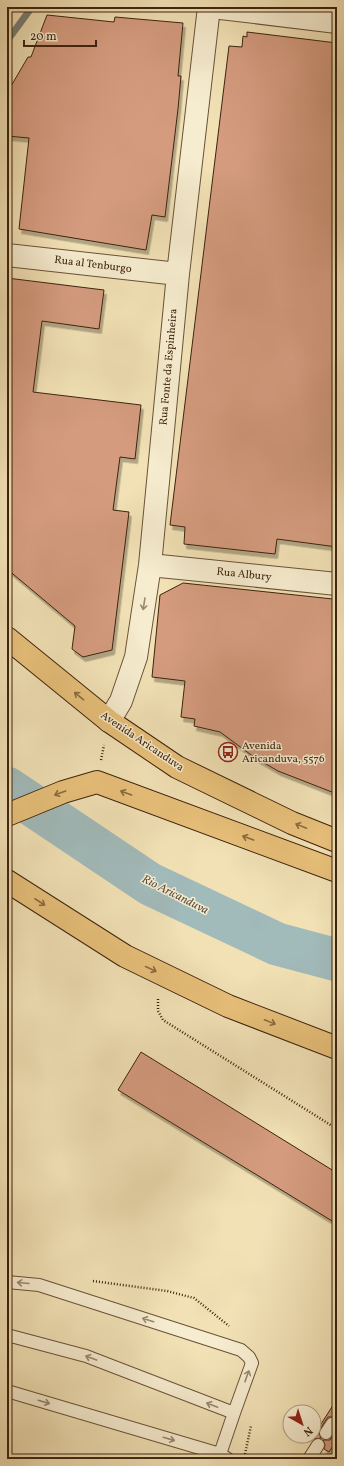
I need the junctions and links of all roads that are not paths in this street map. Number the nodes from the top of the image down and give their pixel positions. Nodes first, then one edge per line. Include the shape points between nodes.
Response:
1 (210, 7) edge
2 (337, 22) edge
3 (7, 255) edge
4 (178, 274) junction
5 (150, 566) junction
6 (337, 584) edge
7 (7, 638) edge
8 (109, 721) junction
9 (7, 815) edge
10 (337, 841) edge
11 (337, 871) edge
12 (7, 881) edge
13 (332, 1049) edge
14 (7, 1282) edge
15 (7, 1336) edge
16 (7, 1391) edge
17 (234, 1413) junction
18 (318, 1445) dead end
19 (224, 1457) edge
20 (310, 1459) edge

1 - 2 street
1 - 4 street, Rua Fonte da Espinheira
3 - 4 street, Rua al Tenburgo
4 - 5 street, Rua Fonte da Espinheira
5 - 6 street, Rua Albury
5 -> 8 street, Rua Fonte da Espinheira via 136,657 121,701
8 -> 7 highway, Avenida Aricanduva
10 -> 8 highway, Avenida Aricanduva via 292,823 177,767
11 -> 9 highway via 97,782 63,792
12 -> 13 highway via 125,956 228,1006
17 -> 14 lane via 252,1363 241,1350 39,1285
17 -> 15 lane via 86,1356
16 -> 19 lane
17 - 19 lane
18 - 20 lane

